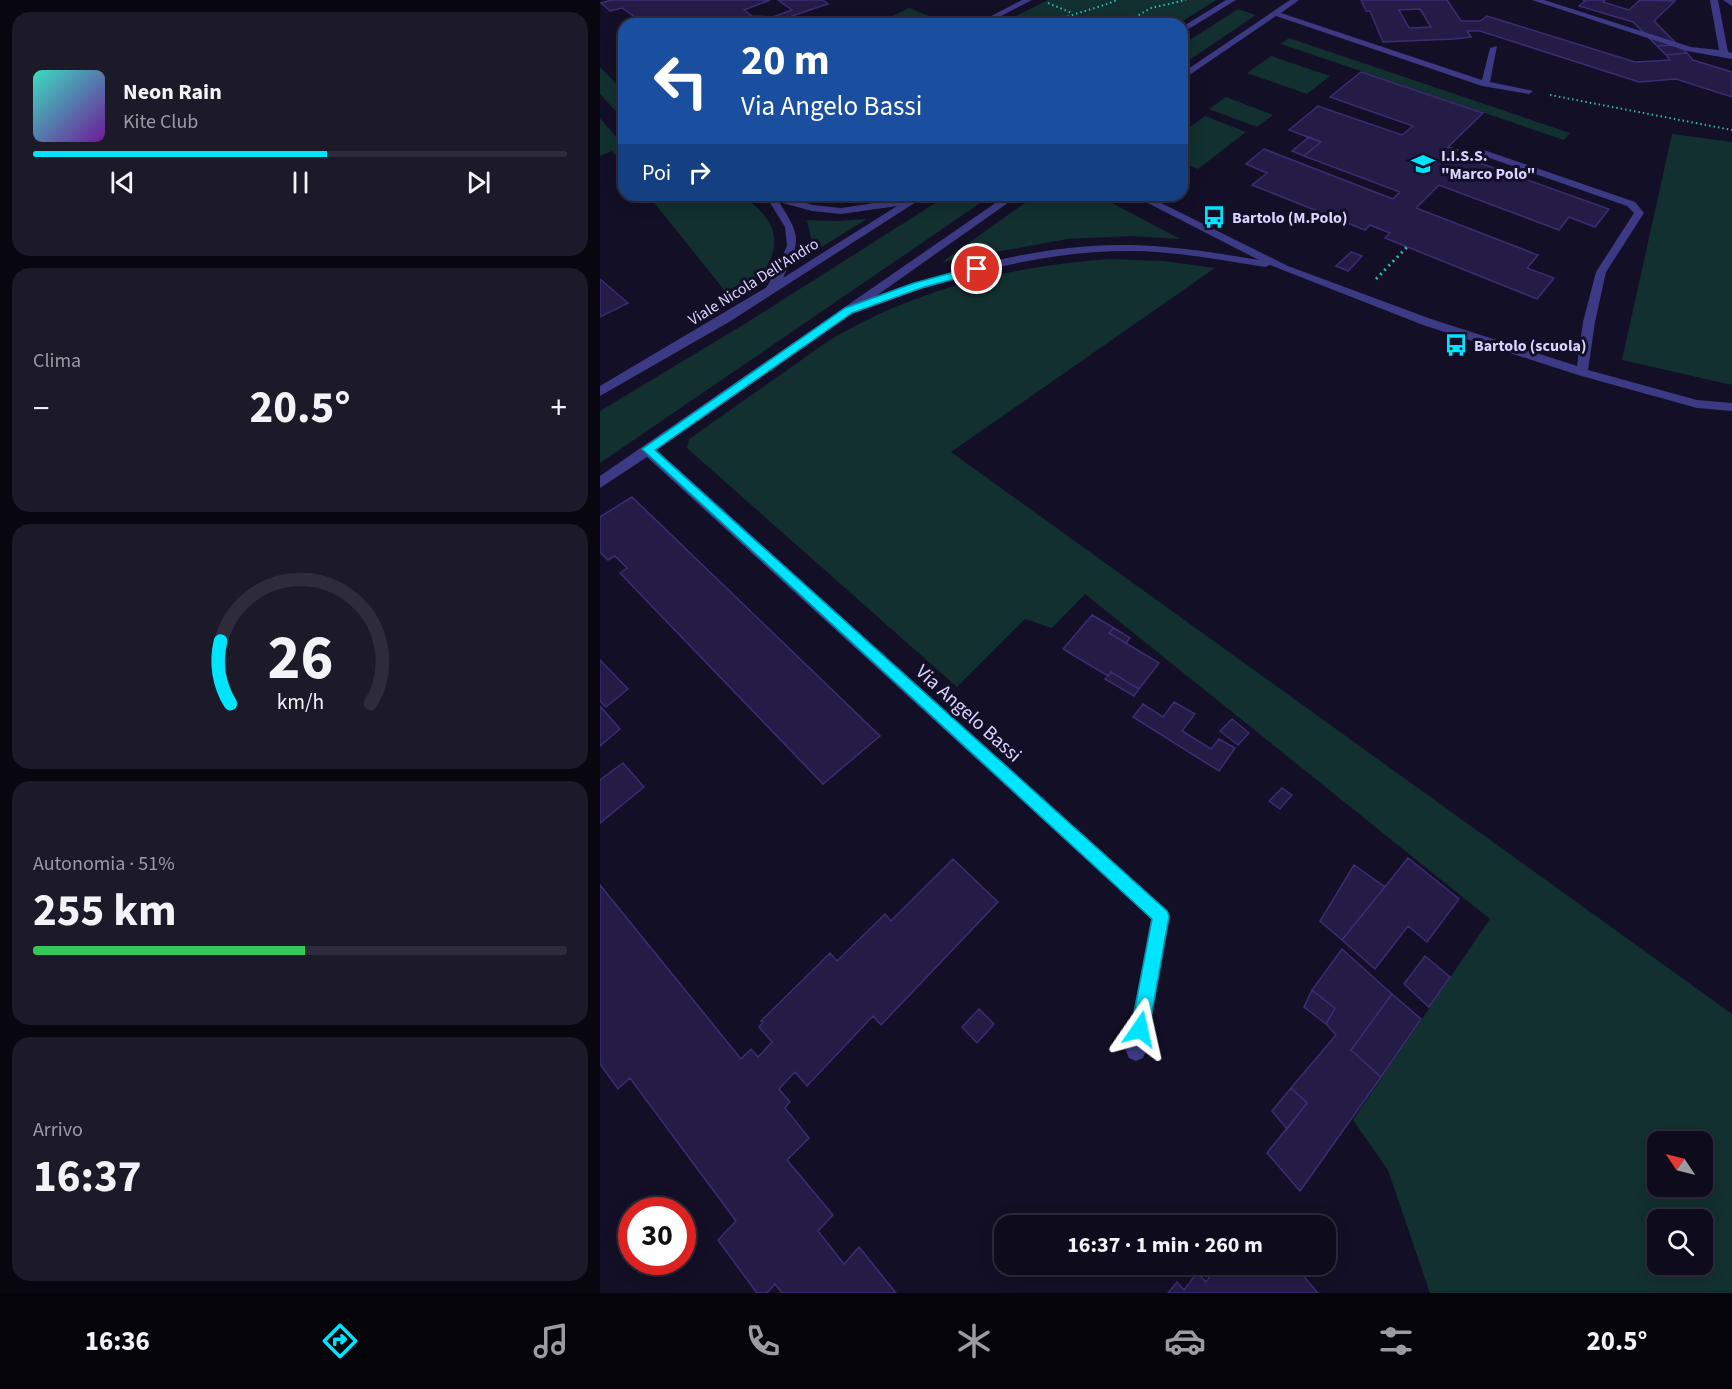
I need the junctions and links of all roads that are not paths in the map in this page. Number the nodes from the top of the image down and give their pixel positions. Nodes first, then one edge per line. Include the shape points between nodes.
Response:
1 (1028, 0) edge
2 (1232, 0) edge
3 (1295, 0) edge
4 (1536, 0) edge
5 (1714, 0) edge
6 (1727, 0) edge
7 (1732, 4) edge
8 (1274, 13) junction
9 (992, 18) edge
10 (1188, 28) edge
11 (1494, 48) dead end
12 (1728, 54) edge
13 (1188, 73) edge
14 (1485, 84) junction
15 (1529, 91) road end
16 (1481, 152) dead end
17 (772, 201) edge
18 (785, 201) edge
19 (1005, 201) edge
20 (1149, 201) edge
21 (911, 202) joint
22 (1284, 268) junction
23 (772, 289) junction
24 (849, 311) junction
25 (1582, 372) junction
26 (600, 392) edge
27 (1697, 404) junction
28 (1732, 407) edge
29 (1732, 413) edge
30 (647, 449) junction
31 (600, 483) edge
32 (1136, 1051) dead end

1 - 9 street
2 - 10 street
3 - 8 street
4 - 12 street via 1690,49
5 - 12 street
6 - 7 street
8 - 13 street
8 - 14 street
11 - 14 street
14 - 15 street via 1510,83
16 - 25 street via 1631,204 1639,213 1601,272
17 - 23 street via 790,227 792,246
18 - 21 street via 841,211
19 - 24 street
20 - 22 street
21 - 23 street, Viale Nicola Dell'Andro
22 - 24 street via 1194,252 1130,248 1046,254 918,285
22 - 25 street via 1428,322
23 - 26 street, Viale Nicola Dell'Andro
24 - 30 street
25 - 27 street
27 - 28 street
27 - 29 street
30 - 31 street
30 - 32 street, Via Angelo Bassi via 1161,916

